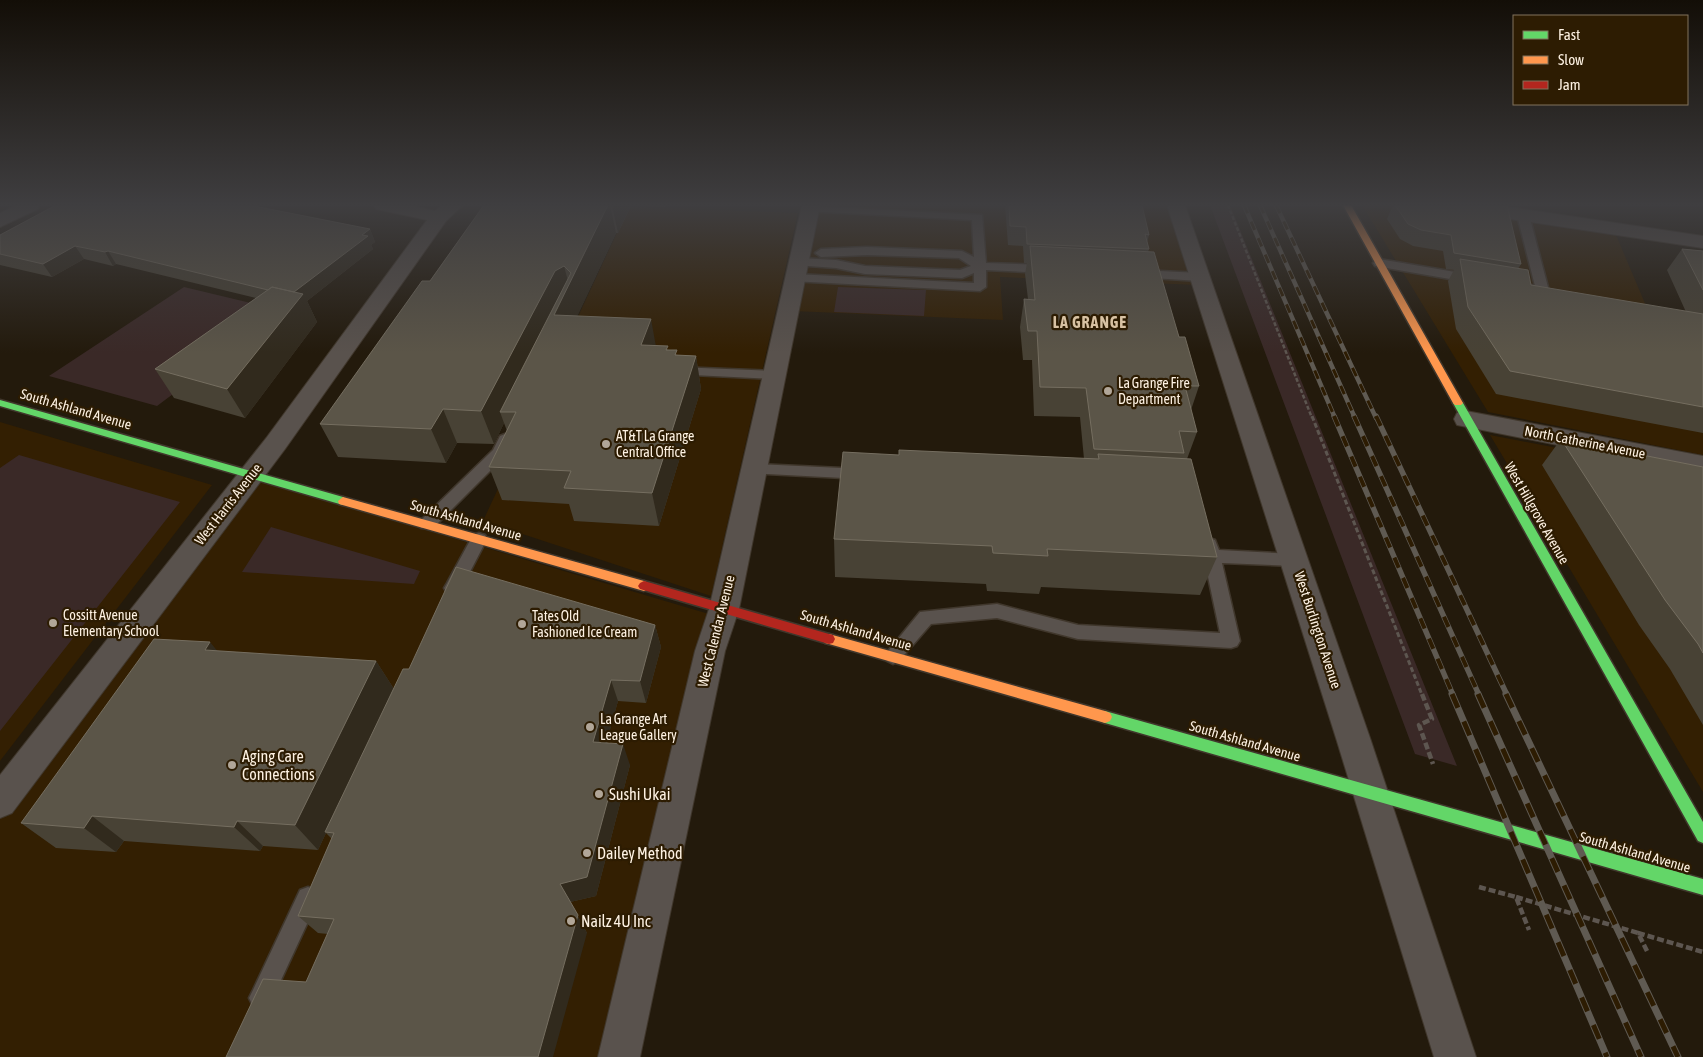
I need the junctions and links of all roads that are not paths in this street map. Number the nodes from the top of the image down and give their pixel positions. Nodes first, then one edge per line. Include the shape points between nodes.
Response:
1 (415, 254) edge
2 (801, 254) edge
3 (837, 254) edge
4 (946, 254) edge
5 (980, 254) edge
6 (1193, 254) edge
7 (1374, 254) edge
8 (1536, 254) edge
9 (799, 263) junction
10 (1379, 263) junction
11 (980, 266) junction
12 (1060, 270) edge
13 (1129, 273) edge
14 (1200, 276) junction
15 (1484, 281) edge
16 (1513, 286) edge
17 (662, 370) edge
18 (774, 375) junction
19 (0, 404) edge
20 (1466, 419) junction
21 (511, 427) edge
22 (1703, 465) edge
23 (754, 469) junction
24 (251, 474) junction
25 (880, 475) edge
26 (427, 524) junction
27 (1205, 528) edge
28 (479, 539) junction
29 (1212, 556) junction
30 (1294, 560) junction
31 (444, 608) edge
32 (724, 609) junction
33 (893, 656) junction
34 (1371, 792) junction
35 (0, 802) edge
36 (1703, 836) edge
37 (318, 876) edge
38 (1703, 887) edge
39 (252, 1019) edge
40 (619, 1057) edge
41 (1455, 1057) edge

1 - 24 street, West Harris Avenue
2 - 9 street, West Calendar Avenue
3 - 9 lane
4 - 11 lane via 962,255
5 - 11 lane
6 - 14 street, West Burlington Avenue
7 - 10 street, West Hillgrove Avenue
8 - 16 lane via 1543,291
9 - 11 lane via 836,264 865,270 962,274
9 - 11 lane via 980,287
9 - 18 street, West Calendar Avenue
10 - 15 lane
10 - 20 street, West Hillgrove Avenue
11 - 12 lane
13 - 14 lane
14 - 30 street, West Burlington Avenue
17 - 18 lane
18 - 23 street, West Calendar Avenue
19 - 24 street, South Ashland Avenue
20 - 22 street, North Catherine Avenue
20 - 36 street, West Hillgrove Avenue
21 - 26 lane via 499,453
23 - 25 lane
23 - 32 street, West Calendar Avenue
24 - 26 street, South Ashland Avenue
24 - 35 street, West Harris Avenue
26 - 28 street, South Ashland Avenue
27 - 29 lane
28 - 31 lane
28 - 32 street, South Ashland Avenue
29 - 30 lane
29 - 33 lane via 1231,641 1078,632 997,611 926,616
30 - 34 street, West Burlington Avenue
32 - 33 street, South Ashland Avenue
32 - 40 street, West Calendar Avenue via 710,651
33 - 34 street, South Ashland Avenue
34 - 38 street, South Ashland Avenue
34 - 41 street, West Burlington Avenue
37 - 39 lane

